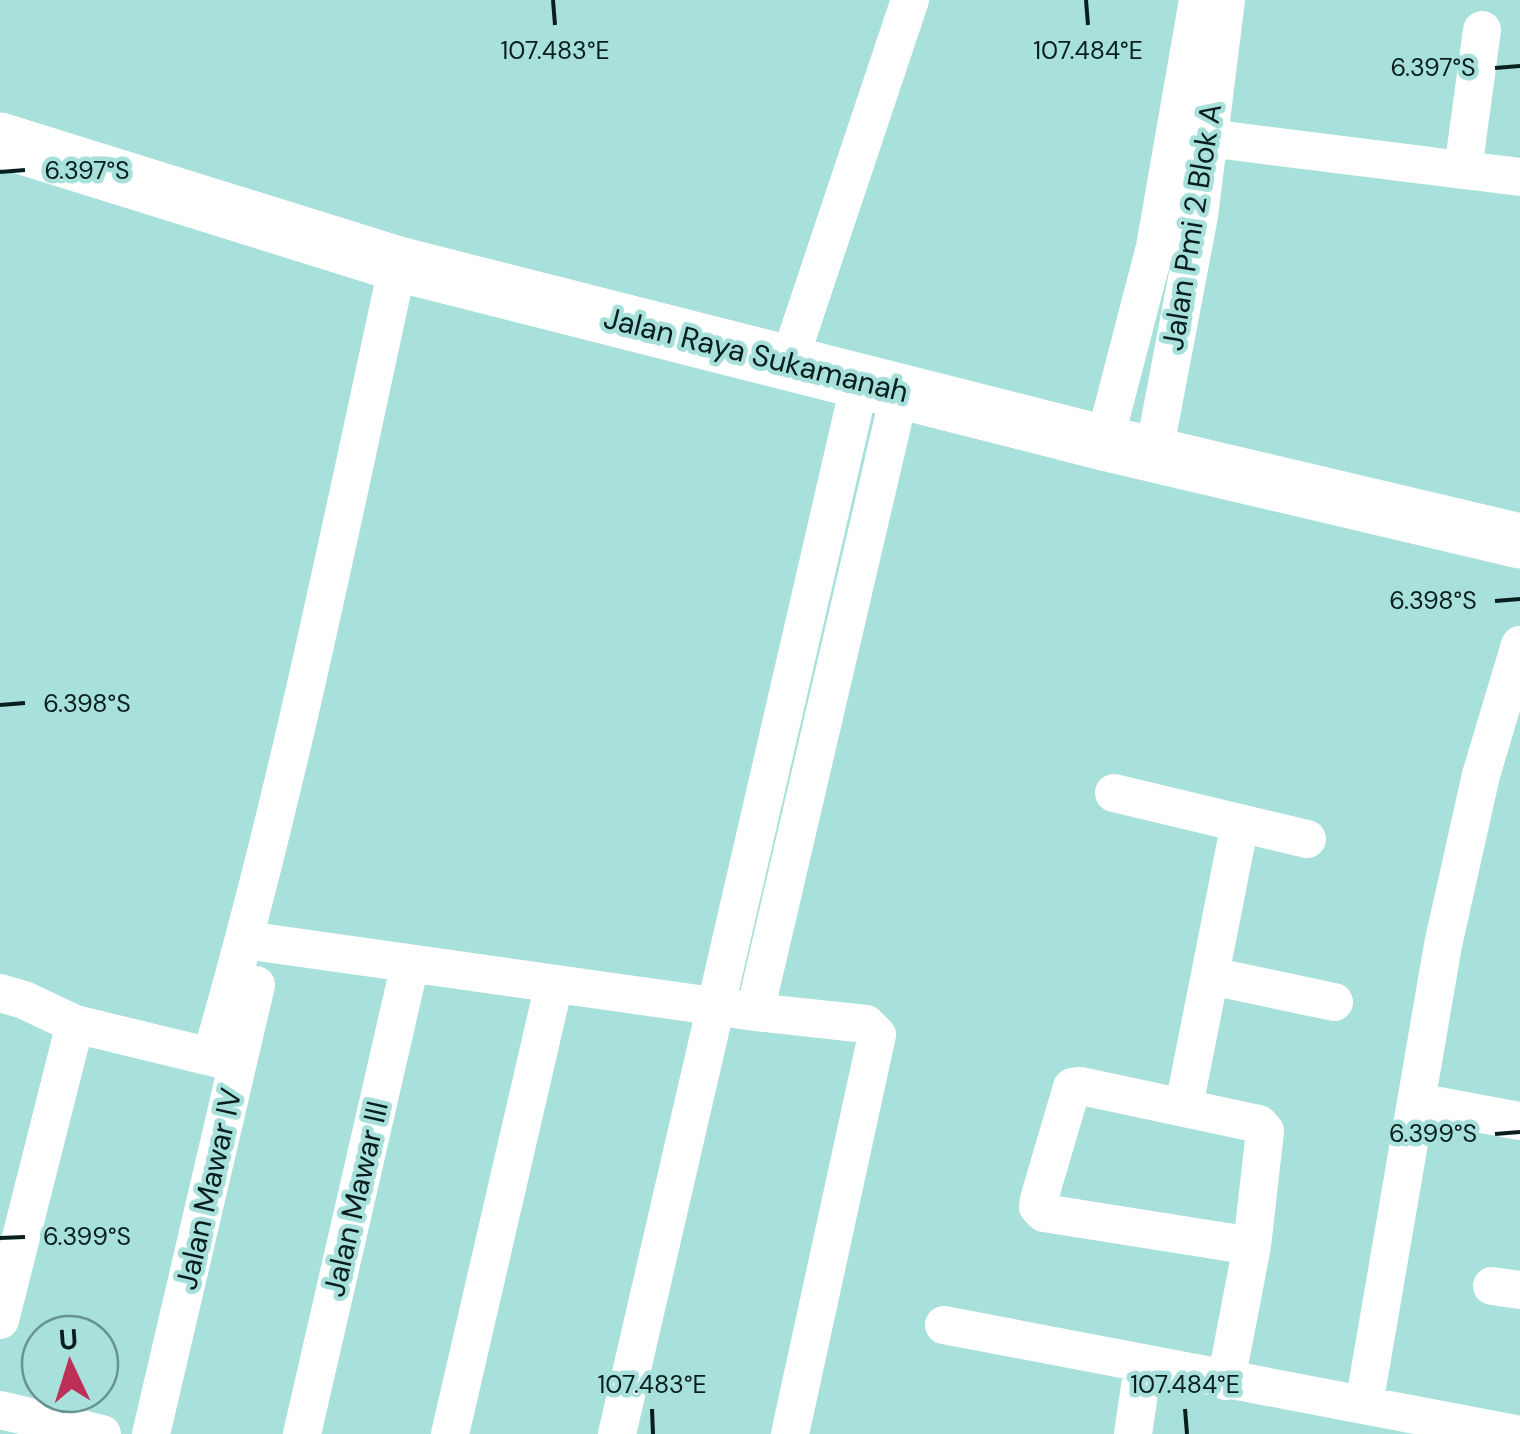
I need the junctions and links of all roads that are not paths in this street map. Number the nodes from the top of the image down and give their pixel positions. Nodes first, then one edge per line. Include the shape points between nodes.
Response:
1 (910, 0) edge
2 (1198, 0) edge
3 (1226, 0) edge
4 (1482, 30) dead end
5 (1208, 138) junction
6 (0, 140) edge
7 (1463, 170) junction
8 (1520, 177) edge
9 (1185, 182) junction
10 (398, 264) junction
11 (788, 364) junction
12 (880, 387) junction
13 (1129, 448) junction
14 (1520, 542) edge
15 (1520, 645) edge
16 (1114, 793) dead end
17 (1240, 823) junction
18 (1307, 839) dead end
19 (256, 942) junction
20 (410, 964) junction
21 (1210, 976) junction
22 (554, 984) junction
23 (0, 993) edge
24 (1334, 1002) dead end
25 (716, 1006) junction
26 (755, 1012) junction
27 (75, 1024) junction
28 (225, 1060) junction
29 (1417, 1102) junction
30 (1184, 1106) junction
31 (1520, 1120) edge
32 (1252, 1246) junction
33 (0, 1320) edge
34 (944, 1325) dead end
35 (1144, 1366) junction
36 (1226, 1381) junction
37 (1364, 1405) junction
38 (0, 1410) edge
39 (102, 1434) edge
40 (151, 1434) edge
41 (302, 1434) edge
42 (450, 1434) edge
43 (617, 1434) edge
44 (790, 1434) edge
45 (1133, 1434) edge
46 (1515, 1434) edge

1 - 11 street
2 - 9 street, Jalan Pmi 2 Blok A
3 - 5 street, Jalan Pmi 2 Blok A
4 - 7 street
5 - 7 street
5 - 9 street, Jalan Pmi 2 Blok A
6 - 10 street, Jalan Raya Sukamanah
7 - 8 street
9 - 13 street, Jalan Pmi 2 Blok A
9 - 13 street, Jalan Pmi 2 Blok A via 1155,247
10 - 11 street, Jalan Raya Sukamanah
10 - 19 street, Jalan Mawar IV
11 - 12 street, Jalan Raya Sukamanah
12 - 13 street, Jalan Raya Sukamanah
12 - 25 street
12 - 26 street
13 - 14 street, Jalan Raya Sukamanah
15 - 29 street via 1481,776
16 - 17 street
17 - 18 street
17 - 21 street
19 - 20 street
19 - 28 street, Jalan Mawar IV
20 - 22 street
20 - 41 street, Jalan Mawar III
21 - 24 street
21 - 30 street
22 - 25 street
22 - 42 street
23 - 27 street
25 - 26 street
25 - 43 street
26 - 44 street via 866,1024 877,1035
27 - 28 street
27 - 33 street
28 - 40 street, Jalan Mawar IV
29 - 31 street
29 - 37 street
30 - 32 street via 1259,1124 1264,1131
30 - 32 street via 1072,1087 1038,1207
32 - 36 street
34 - 35 street
35 - 36 street
35 - 45 street
36 - 37 street
37 - 46 street
38 - 39 street

